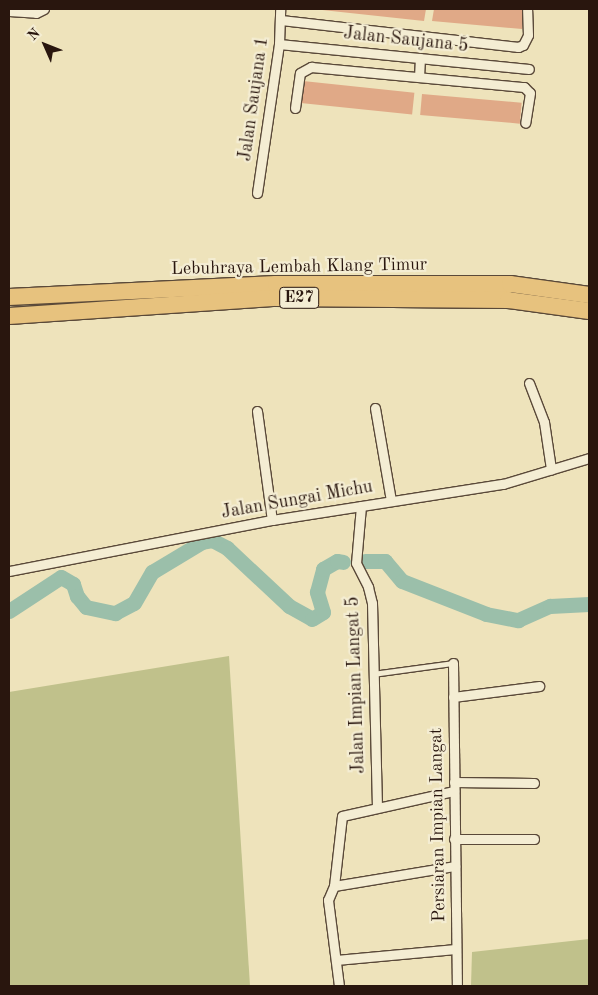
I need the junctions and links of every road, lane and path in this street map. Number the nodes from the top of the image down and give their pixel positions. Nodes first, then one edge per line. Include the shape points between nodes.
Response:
1 (44, 9) edge
2 (280, 9) edge
3 (527, 10) edge
4 (9, 11) edge
5 (281, 20) junction
6 (279, 44) junction
7 (420, 58) junction
8 (529, 69) dead end
9 (419, 77) junction
10 (295, 108) dead end
11 (525, 123) dead end
12 (257, 193) dead end
13 (589, 295) edge
14 (9, 297) edge
15 (589, 311) edge
16 (9, 316) edge
17 (529, 383) dead end
18 (375, 408) dead end
19 (257, 410) dead end
20 (589, 458) edge
21 (551, 469) junction
22 (391, 501) junction
23 (362, 506) junction
24 (272, 520) junction
25 (9, 571) edge
26 (453, 663) joint
27 (373, 674) junction
28 (539, 686) dead end
29 (453, 697) junction
30 (534, 783) dead end
31 (454, 787) junction
32 (377, 806) junction
33 (454, 839) junction
34 (534, 839) dead end
35 (454, 866) junction
36 (334, 886) junction
37 (456, 949) junction
38 (336, 960) junction
39 (339, 986) edge
40 (457, 986) edge

1 - 4 street via 36,13
2 - 5 street, Jalan Saujana 1
3 - 5 street, Jalan Saujana 5 via 528,36 518,47
5 - 6 street, Jalan Saujana 1
6 - 7 street, Jalan Saujana 5
6 - 12 street, Jalan Saujana 1
7 - 8 street, Jalan Saujana 5
7 - 9 street
9 - 10 street via 304,68 300,73
9 - 11 street via 524,87 530,93
13 - 14 highway, Lebuhraya Lembah Klang Timur / E27 via 510,284 276,284
15 - 16 highway, Lebuhraya Lembah Klang Timur / E27 via 508,300 276,298
17 - 21 street via 544,422
18 - 22 street
19 - 24 street
20 - 21 street, Jalan Sungai Michu
21 - 22 street, Jalan Sungai Michu via 503,484
22 - 23 street, Jalan Sungai Michu
23 - 24 street, Jalan Sungai Michu
23 - 27 street, Jalan Impian Langat 5 via 356,563 372,603
24 - 25 street, Jalan Sungai Michu
26 - 27 lane
26 - 29 street, Persiaran Impian Langat
27 - 32 street, Jalan Impian Langat 5
28 - 29 street
29 - 31 street, Persiaran Impian Langat
30 - 31 street
31 - 32 street
31 - 33 street, Persiaran Impian Langat
32 - 36 street via 342,816
33 - 34 street
33 - 35 street, Persiaran Impian Langat
35 - 36 street
35 - 37 street, Persiaran Impian Langat
36 - 38 street via 328,900
37 - 38 street
37 - 40 street, Persiaran Impian Langat
38 - 39 street

